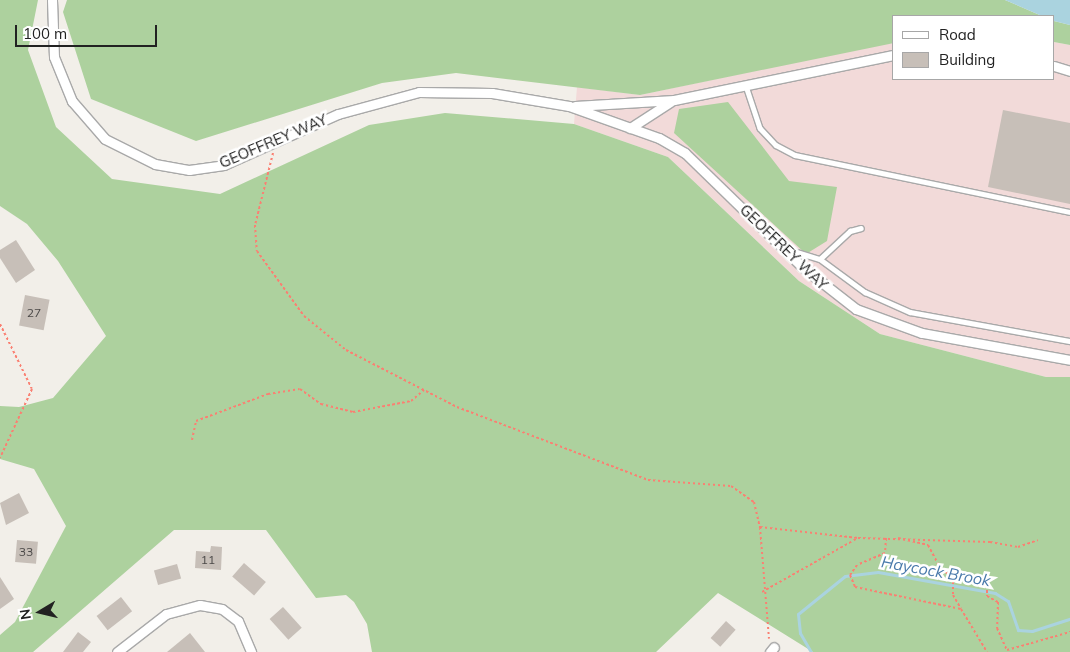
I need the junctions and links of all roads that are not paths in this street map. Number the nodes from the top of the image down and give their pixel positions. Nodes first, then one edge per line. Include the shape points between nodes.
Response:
1 (52, 0) edge
2 (892, 55) edge
3 (1055, 66) edge
4 (1070, 71) edge
5 (746, 84) junction
6 (674, 100) junction
7 (569, 106) junction
8 (630, 128) junction
9 (1070, 212) edge
10 (861, 228) dead end
11 (784, 247) junction
12 (820, 259) junction
13 (1070, 341) edge
14 (1070, 360) edge
15 (117, 652) edge
16 (251, 652) edge

1 - 7 street, GEOFFREY WAY via 50,32 60,77 89,124 125,153 189,170 224,165 338,114 419,92 492,93
2 - 5 street, GEOFFREY WAY
3 - 4 street
5 - 6 street, GEOFFREY WAY
5 - 9 lane via 760,128 776,145 795,155
6 - 7 street, GEOFFREY WAY
6 - 8 street, GEOFFREY WAY
7 - 8 street, GEOFFREY WAY
8 - 11 street, GEOFFREY WAY via 685,153
10 - 12 lane via 850,231
11 - 12 lane
11 - 14 street, GEOFFREY WAY via 823,286 887,324
12 - 13 lane via 865,292 910,312
15 - 16 street via 166,614 200,605 222,609 238,621

